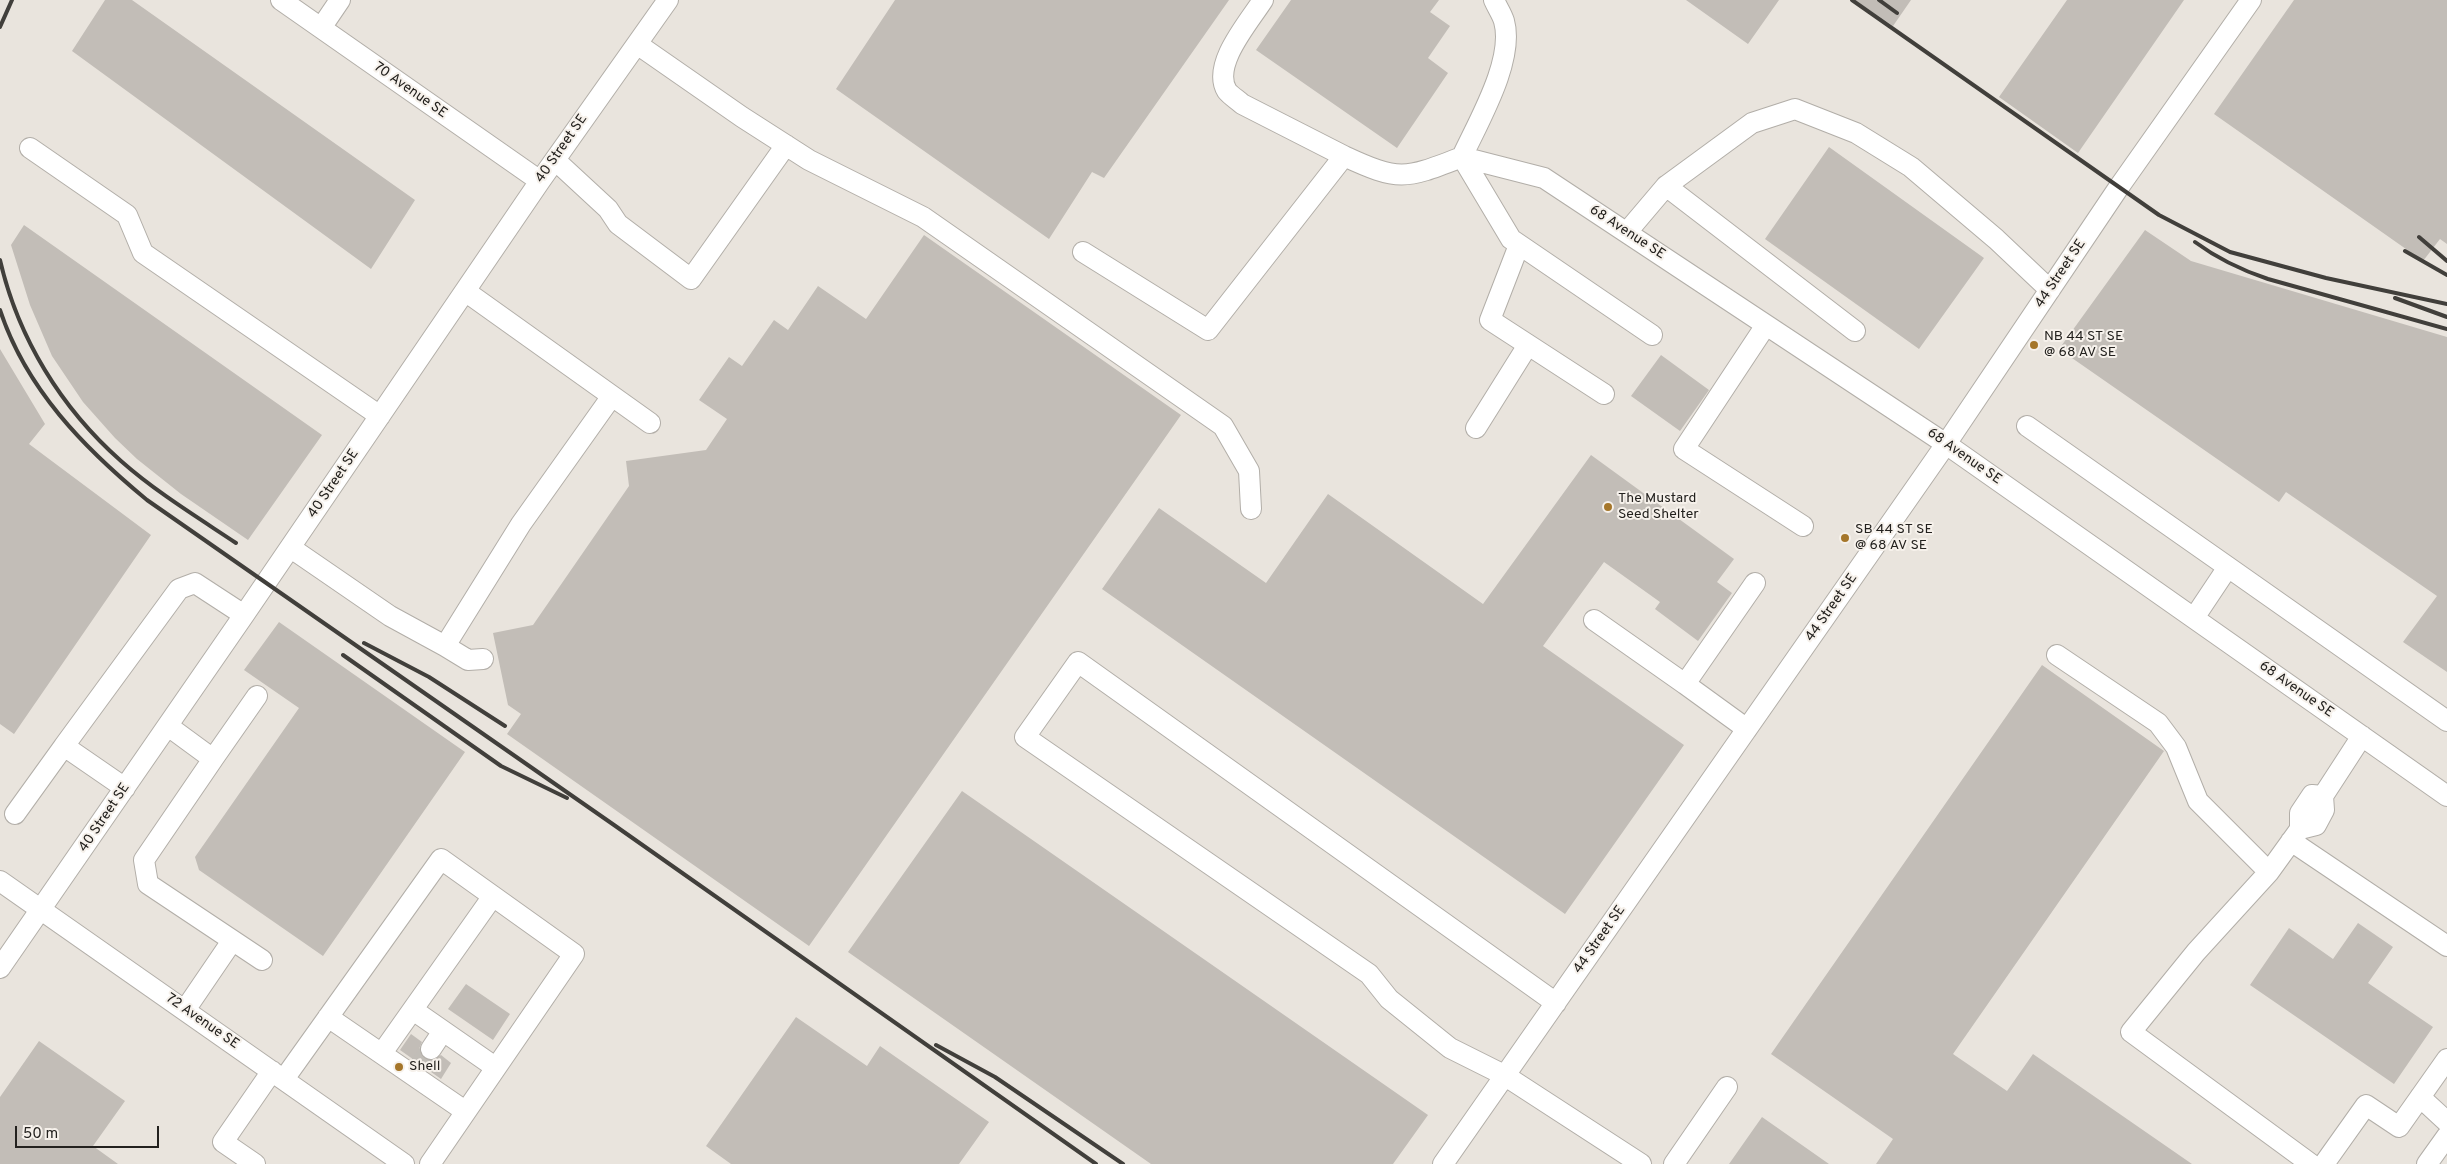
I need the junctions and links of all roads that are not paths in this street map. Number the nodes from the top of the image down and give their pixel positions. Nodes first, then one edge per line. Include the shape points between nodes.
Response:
1 (281, 0) edge
2 (340, 0) edge
3 (668, 0) edge
4 (1263, 0) edge
5 (1494, 0) edge
6 (2252, 0) edge
7 (321, 28) junction
8 (637, 44) junction
9 (786, 145) junction
10 (30, 148) dead end
11 (1344, 156) junction
12 (1462, 157) junction
13 (555, 160) junction
14 (540, 181) junction
15 (1666, 186) junction
16 (1627, 232) junction
17 (1519, 245) junction
18 (1083, 252) dead end
19 (2050, 290) junction
20 (465, 291) junction
21 (1766, 325) junction
22 (1855, 331) dead end
23 (1652, 335) dead end
24 (1528, 345) junction
25 (1604, 394) dead end
26 (612, 396) junction
27 (380, 416) junction
28 (650, 423) dead end
29 (2027, 426) dead end
30 (1476, 428) dead end
31 (1946, 444) junction
32 (1251, 509) dead end
33 (1802, 526) dead end
34 (291, 548) junction
35 (2228, 567) junction
36 (1755, 583) dead end
37 (244, 615) junction
38 (2194, 618) junction
39 (1594, 620) dead end
40 (445, 646) junction
41 (2057, 655) dead end
42 (483, 659) dead end
43 (1685, 684) junction
44 (257, 696) dead end
45 (2447, 721) edge
46 (168, 726) junction
47 (1747, 729) junction
48 (2362, 736) junction
49 (64, 746) junction
50 (213, 759) junction
51 (125, 788) junction
52 (2447, 796) edge
53 (15, 814) dead end
54 (2296, 835) junction
55 (2269, 872) junction
56 (0, 881) edge
57 (493, 896) junction
58 (42, 910) junction
59 (232, 941) junction
60 (2447, 946) edge
61 (262, 960) dead end
62 (0, 968) edge
63 (1556, 1003) junction
64 (185, 1010) junction
65 (412, 1010) junction
66 (328, 1017) junction
67 (443, 1031) junction
68 (382, 1053) junction
69 (2447, 1059) edge
70 (422, 1063) junction
71 (495, 1067) junction
72 (278, 1075) junction
73 (1504, 1076) junction
74 (1727, 1087) dead end
75 (2420, 1097) junction
76 (465, 1111) junction
77 (2447, 1122) edge
78 (2447, 1136) edge
79 (1628, 1160) edge
80 (255, 1164) edge
81 (404, 1164) edge
82 (430, 1164) edge
83 (1442, 1164) edge
84 (1674, 1164) edge
85 (2311, 1164) edge
86 (2324, 1164) edge
87 (2427, 1164) edge

1 - 7 street, 70 Avenue SE
2 - 7 street
3 - 8 street, 40 Street SE
4 - 11 street via 1226,59 1222,77 1228,92 1242,104
5 - 12 street via 1504,21 1506,40 1503,58
6 - 19 street, 44 Street SE
7 - 14 street, 70 Avenue SE
8 - 9 street
8 - 13 street, 40 Street SE
9 - 13 street via 691,279 618,224 608,209
9 - 32 street via 809,160 923,217 1223,426 1249,471
10 - 27 street via 127,215 143,253
11 - 12 street via 1397,176 1416,175
11 - 18 street via 1208,330
12 - 16 street, 68 Avenue SE via 1544,178
12 - 17 street via 1510,239
13 - 14 street, 40 Street SE
14 - 20 street, 40 Street SE
15 - 16 street
15 - 19 street via 1752,123 1795,109 1856,133 1911,166
15 - 22 street
16 - 21 street, 68 Avenue SE
17 - 23 street
17 - 24 street via 1490,320
19 - 31 street, 44 Street SE
20 - 26 street
20 - 27 street, 40 Street SE
21 - 31 street, 68 Avenue SE
21 - 33 street via 1684,448
24 - 25 street
24 - 30 street
26 - 28 street
26 - 40 street via 521,524
27 - 34 street, 40 Street SE
29 - 35 street
31 - 38 street, 68 Avenue SE
31 - 47 street, 44 Street SE
34 - 37 street, 40 Street SE
34 - 40 street via 390,616
35 - 38 street
35 - 45 street
36 - 43 street
37 - 46 street, 40 Street SE
37 - 49 street via 195,583 178,589
38 - 48 street, 68 Avenue SE
39 - 43 street
40 - 42 street via 468,660
41 - 55 street via 2158,722 2176,748 2198,801
43 - 47 street
44 - 50 street
46 - 50 street
46 - 51 street, 40 Street SE
47 - 63 street, 44 Street SE
48 - 52 street, 68 Avenue SE
48 - 54 street via 2323,796 2312,796 2300,813
49 - 51 street
49 - 53 street
50 - 59 street via 144,860 148,884
51 - 58 street, 40 Street SE
54 - 55 street
54 - 60 street
55 - 85 street via 2196,952 2131,1032
56 - 58 street, 72 Avenue SE
57 - 65 street
57 - 66 street via 441,859
57 - 71 street via 574,954
58 - 62 street, 40 Street SE
58 - 64 street, 72 Avenue SE
59 - 61 street
59 - 64 street
63 - 73 street, 44 Street SE
63 - 73 street via 1078,662 1025,737 1369,974 1389,1000 1450,1048
64 - 72 street, 72 Avenue SE
65 - 67 street
65 - 68 street
66 - 68 street
66 - 72 street
67 - 70 street
67 - 71 street
68 - 70 street
69 - 75 street
70 - 76 street
71 - 76 street
72 - 80 street via 224,1142
72 - 81 street, 72 Avenue SE
73 - 79 street
73 - 83 street, 44 Street SE
74 - 84 street
75 - 77 street
75 - 86 street via 2399,1127 2366,1105
76 - 82 street
78 - 87 street

